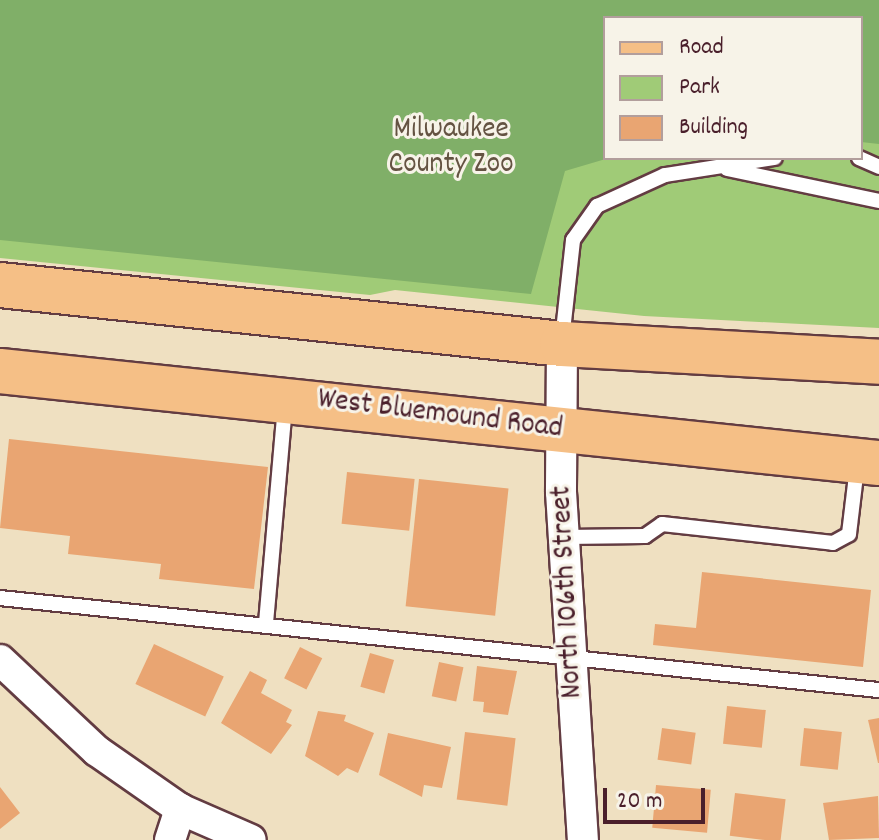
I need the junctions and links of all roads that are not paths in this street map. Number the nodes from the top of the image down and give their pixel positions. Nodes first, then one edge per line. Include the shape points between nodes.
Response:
1 (766, 160) edge
2 (727, 169) junction
3 (879, 201) edge
4 (0, 285) edge
5 (562, 344) junction
6 (879, 362) edge
7 (0, 371) edge
8 (286, 397) junction
9 (561, 431) junction
10 (868, 462) edge
11 (565, 537) junction
12 (0, 598) edge
13 (266, 623) junction
14 (573, 656) junction
15 (0, 660) edge
16 (879, 690) edge
17 (180, 809) junction
18 (170, 840) edge
19 (251, 840) edge
20 (583, 840) edge

1 - 2 lane
2 - 3 lane
2 - 5 lane via 639,183 582,221 571,250
4 - 5 main road
5 - 6 main road
5 - 9 street, North 106th Street
7 - 8 main road, West Bluemound Road
8 - 9 main road, West Bluemound Road
8 - 13 lane
9 - 10 main road, West Bluemound Road
9 - 11 street, North 106th Street
10 - 11 lane via 849,534 833,543 662,524 645,536
11 - 14 street, North 106th Street
12 - 13 lane
13 - 14 lane
14 - 16 lane
14 - 20 street, North 106th Street
15 - 17 street via 97,751
17 - 18 street
17 - 19 street

